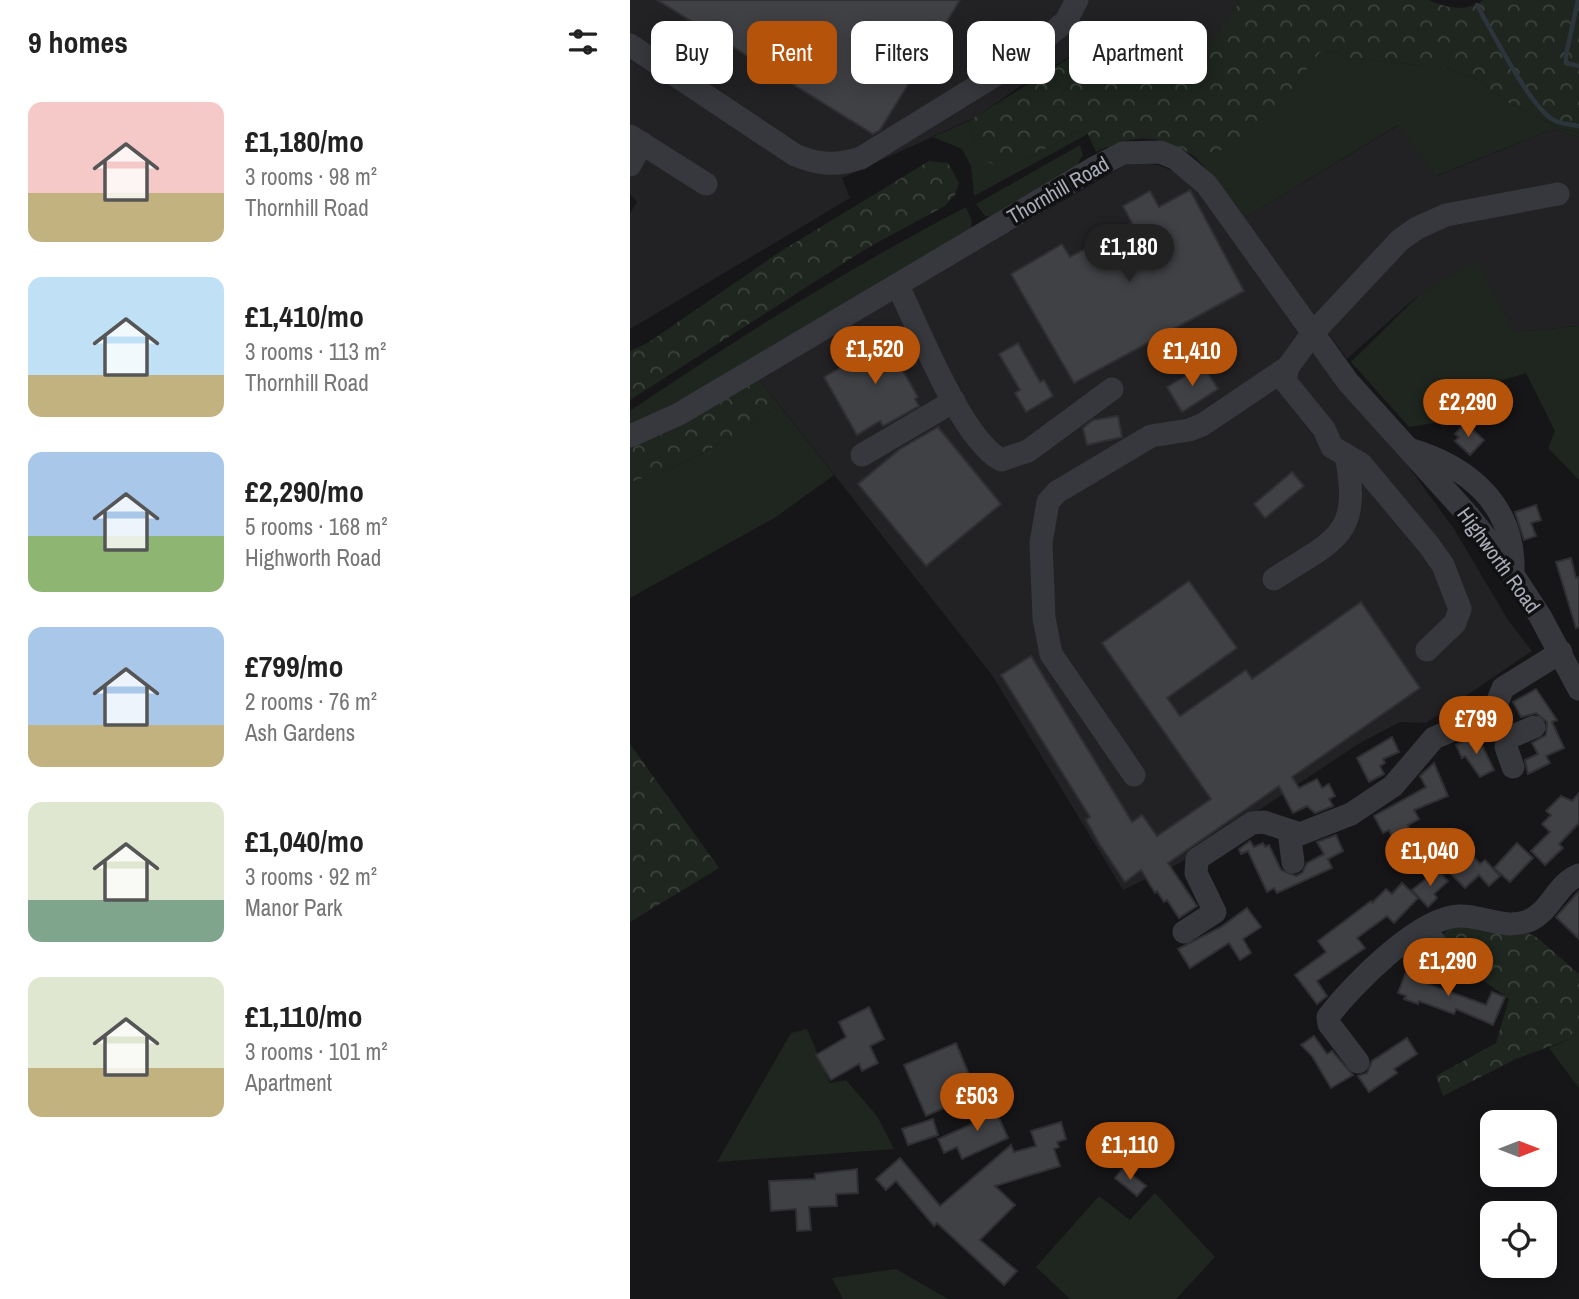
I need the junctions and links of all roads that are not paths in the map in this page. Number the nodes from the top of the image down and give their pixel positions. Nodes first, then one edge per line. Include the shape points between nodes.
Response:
1 (1077, 0) edge
2 (630, 45) edge
3 (636, 140) edge
4 (630, 165) edge
5 (706, 184) dead end
6 (1558, 194) dead end
7 (898, 286) junction
8 (1312, 334) junction
9 (1287, 367) junction
10 (1112, 389) dead end
11 (954, 401) junction
12 (630, 436) edge
13 (1403, 446) joint
14 (862, 454) dead end
15 (1346, 455) junction
16 (1273, 579) dead end
17 (1427, 650) dead end
18 (1561, 652) junction
19 (1579, 689) edge
20 (1493, 713) junction
21 (1534, 727) dead end
22 (1508, 738) junction
23 (1513, 768) dead end
24 (1134, 775) dead end
25 (1289, 832) junction
26 (1293, 862) dead end
27 (1579, 875) edge
28 (1184, 932) dead end
29 (1417, 934) junction
30 (1445, 957) dead end
31 (1358, 1062) dead end

1 - 2 street via 1066,21 1018,61 860,158 838,165 795,155
3 - 4 street
3 - 5 street
6 - 8 street via 1446,215 1417,228 1400,240
7 - 8 street, Thornhill Road via 1096,167 1123,153 1148,150 1175,158 1207,185
7 - 11 street
7 - 12 street, Thornhill Road via 679,414
8 - 9 street
8 - 13 street, Thornhill Road
9 - 15 street via 1285,382 1324,429 1332,447
9 - 24 street via 1202,425 1151,436 1057,492 1048,502 1041,543 1044,618 1051,654
10 - 11 street via 1036,446 1007,459 991,454
11 - 14 street
13 - 18 street, Highworth Road via 1468,515 1513,575
15 - 16 street via 1352,493 1347,526 1337,538
15 - 17 street via 1361,464 1443,565 1460,609 1455,623
18 - 19 street, Highworth Road
18 - 20 street via 1503,688
20 - 22 street
20 - 25 street via 1428,743 1377,799 1321,828
21 - 22 street
22 - 23 street via 1507,754
25 - 26 street
25 - 28 street via 1258,822 1197,859 1196,873 1215,912
27 - 29 street via 1528,921 1494,924 1455,916
29 - 30 street
29 - 31 street via 1377,964 1328,1017

